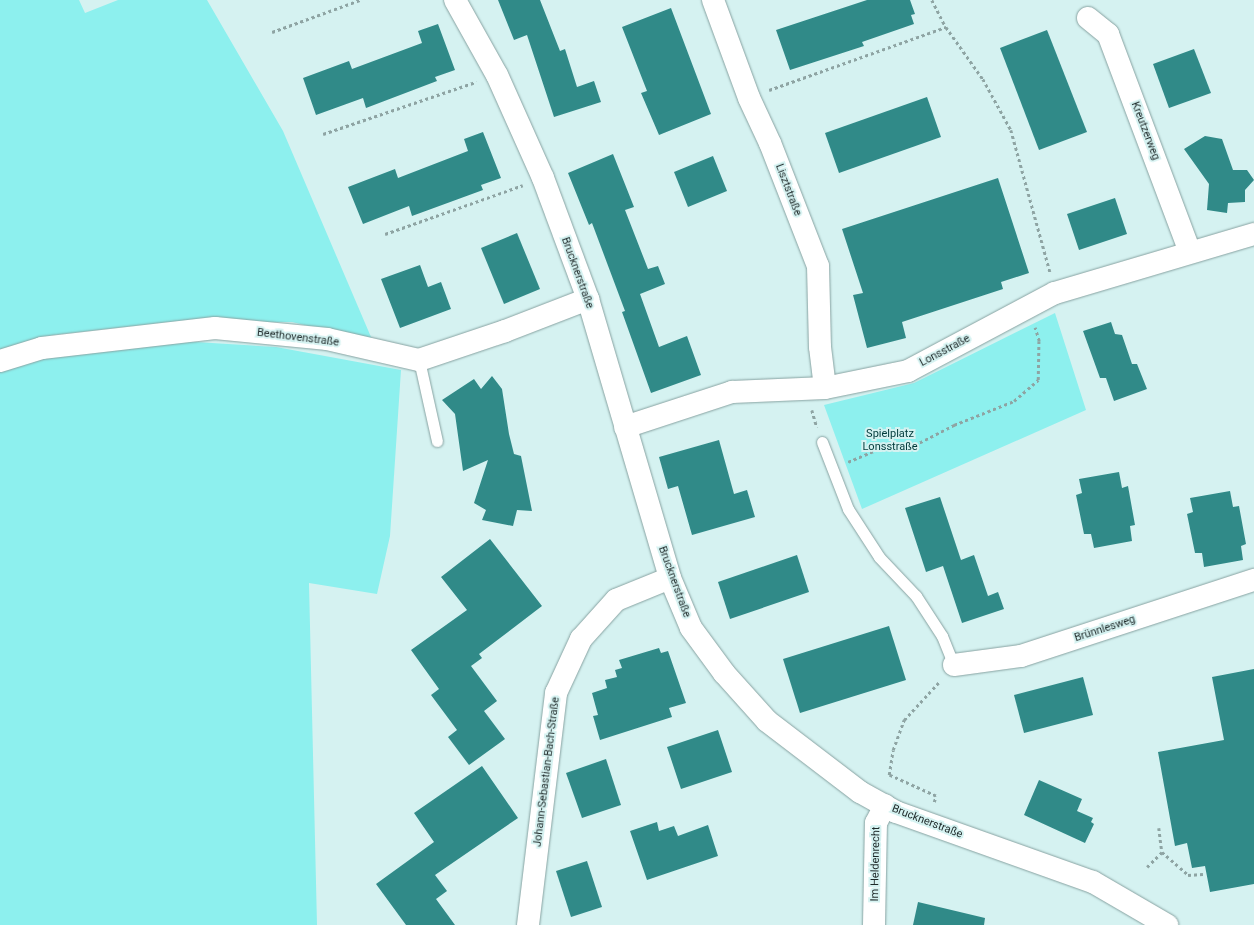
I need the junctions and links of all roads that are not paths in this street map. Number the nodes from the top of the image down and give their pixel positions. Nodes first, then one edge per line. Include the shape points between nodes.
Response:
1 (455, 0) edge
2 (713, 0) edge
3 (1088, 18) dead end
4 (1254, 234) edge
5 (1190, 252) junction
6 (588, 300) junction
7 (0, 360) edge
8 (419, 360) junction
9 (816, 389) junction
10 (625, 427) junction
11 (437, 441) dead end
12 (822, 442) road end
13 (670, 578) junction
14 (1254, 580) edge
15 (954, 665) joint
16 (885, 805) junction
17 (528, 925) edge
18 (874, 925) edge
19 (1167, 925) edge

1 - 6 street, Brucknerstraße via 497,74 543,178
2 - 9 street, Lisztstraße via 748,98 770,143 818,266 820,347
3 - 5 street, Kreutzerweg via 1108,34
4 - 5 street, Lonsstraße
5 - 9 street, Lonsstraße via 1056,293 908,371
6 - 8 street
6 - 10 street, Brucknerstraße
7 - 8 street, Beethovenstraße via 42,348 215,328 327,339
8 - 11 lane
9 - 10 street, Lonsstraße via 732,392
10 - 13 street, Brucknerstraße
12 - 15 lane via 848,508 879,557 916,596 942,636
13 - 16 street, Brucknerstraße via 691,628 724,673 767,721 860,792
13 - 17 street, Johann-Sebastian-Bach-Straße via 616,600 580,639 556,693
14 - 15 street, Brünnlesweg via 1021,656
16 - 18 street, Im Heldenrecht via 876,823
16 - 19 street, Brucknerstraße via 928,824 1093,882

